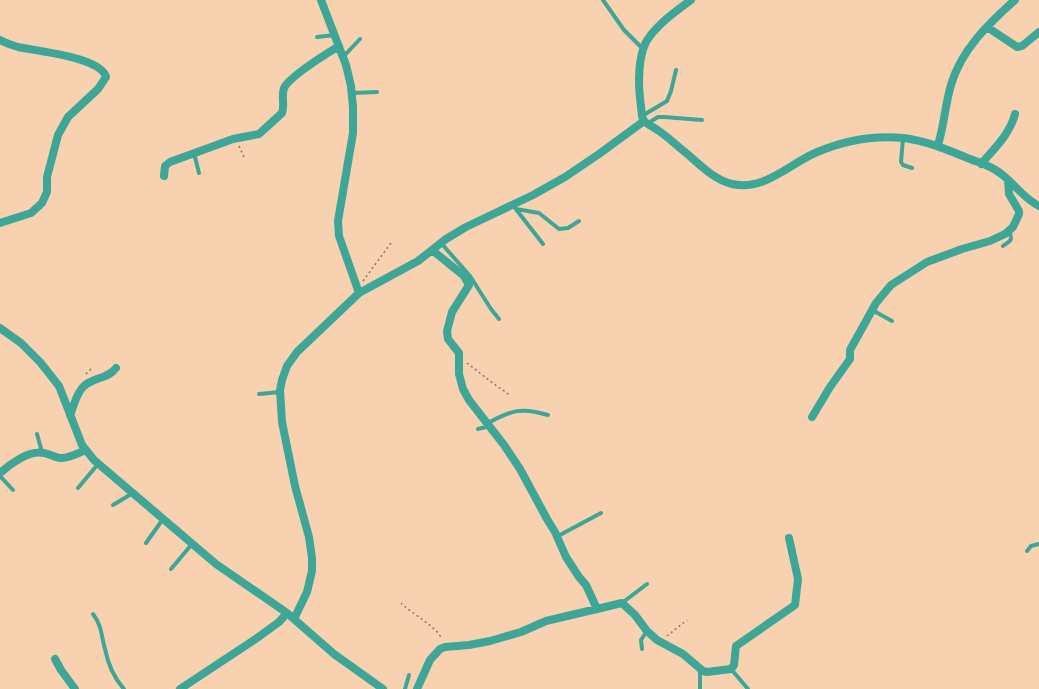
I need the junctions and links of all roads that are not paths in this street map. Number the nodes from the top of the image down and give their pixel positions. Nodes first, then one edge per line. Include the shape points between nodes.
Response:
1 (321, 0) edge
2 (603, 0) edge
3 (692, 0) edge
4 (1015, 0) edge
5 (987, 27) junction
6 (1039, 32) edge
7 (335, 35) junction
8 (316, 37) dead end
9 (360, 38) dead end
10 (0, 40) edge
11 (339, 46) junction
12 (643, 49) junction
13 (343, 58) junction
14 (676, 70) dead end
15 (377, 92) dead end
16 (352, 93) junction
17 (1015, 114) dead end
18 (644, 120) junction
19 (702, 120) dead end
20 (903, 138) junction
21 (938, 146) junction
22 (194, 153) junction
23 (981, 164) junction
24 (912, 168) dead end
25 (199, 173) dead end
26 (164, 176) dead end
27 (1008, 180) junction
28 (1039, 206) edge
29 (514, 207) junction
30 (579, 221) dead end
31 (0, 223) edge
32 (1009, 230) junction
33 (441, 243) junction
34 (543, 244) dead end
35 (1003, 246) dead end
36 (432, 250) junction
37 (358, 291) junction
38 (872, 310) junction
39 (499, 319) dead end
40 (892, 322) dead end
41 (0, 328) edge
42 (116, 368) dead end
43 (280, 392) junction
44 (259, 394) dead end
45 (70, 415) junction
46 (548, 415) dead end
47 (812, 417) dead end
48 (489, 425) junction
49 (478, 429) dead end
50 (37, 434) dead end
51 (86, 450) junction
52 (42, 452) junction
53 (98, 464) junction
54 (0, 475) edge
55 (78, 488) dead end
56 (13, 490) dead end
57 (133, 493) junction
58 (113, 505) dead end
59 (601, 514) dead end
60 (163, 519) junction
61 (558, 536) junction
62 (789, 538) dead end
63 (146, 543) dead end
64 (192, 544) junction
65 (1039, 544) edge
66 (1027, 552) dead end
67 (171, 569) dead end
68 (647, 584) dead end
69 (622, 603) junction
70 (597, 610) junction
71 (93, 614) dead end
72 (290, 616) junction
73 (647, 631) junction
74 (642, 649) dead end
75 (55, 659) dead end
76 (700, 669) junction
77 (731, 669) junction
78 (409, 675) dead end
79 (190, 687) edge
80 (75, 689) edge
81 (124, 689) edge
82 (180, 689) edge
83 (383, 689) edge
84 (405, 689) edge
85 (417, 689) edge
86 (700, 689) edge
87 (748, 689) edge

1 - 7 street
2 - 12 lane via 624,30
3 - 12 street via 671,15 653,33
4 - 5 street
5 - 6 street via 1017,47
5 - 21 street via 959,64 949,94
7 - 8 lane
7 - 11 street
9 - 13 lane
10 - 31 street via 16,46 76,58 92,64 106,77 98,89 68,117 58,135 47,192 42,203 31,213
11 - 13 street
11 - 22 street via 288,83 283,94 282,113 259,134
12 - 18 street via 639,84
13 - 16 street
14 - 18 lane via 667,100
15 - 16 lane
16 - 37 street via 353,133 338,221 339,236
17 - 23 street via 1013,123 1005,135
18 - 19 lane via 664,116
18 - 20 street via 714,176 741,186 766,181 814,153 842,143 861,139
18 - 29 street via 565,177
20 - 21 street
20 - 24 lane via 900,162
21 - 23 street
22 - 25 lane
22 - 26 street via 167,164
23 - 27 street
27 - 28 street via 1027,199
27 - 32 street via 1009,194 1019,214
29 - 30 lane via 539,213 559,229 568,228
29 - 33 street via 466,227
29 - 34 lane
32 - 35 lane via 1012,238
32 - 38 street via 990,242 945,255 918,267 891,285
33 - 36 street
33 - 39 lane via 470,276
36 - 37 street via 418,261
36 - 48 street via 464,276 469,285 452,312 447,331 448,339 459,353 459,374 463,389
37 - 43 street via 297,352 287,366
38 - 40 lane
38 - 47 street via 850,350 850,359
41 - 45 street via 40,362 58,386
42 - 45 street via 108,375 84,386
43 - 44 lane
43 - 72 street via 282,422 312,558 307,592
45 - 51 street
46 - 48 lane via 522,410 504,414
48 - 49 lane
48 - 61 street via 520,469
50 - 52 lane
51 - 52 street via 61,458
51 - 53 street
52 - 54 street via 25,456 12,463
53 - 55 lane
53 - 57 street
54 - 56 lane
57 - 58 lane
57 - 60 street
59 - 61 lane
60 - 63 lane
60 - 64 street
61 - 70 street via 566,557 586,585
62 - 77 street via 798,579 795,605 736,646 734,665
64 - 67 lane
64 - 72 street
65 - 66 lane via 1031,546
68 - 69 lane
69 - 70 street
69 - 73 street
70 - 85 street via 546,621 490,641 444,647 430,660
71 - 81 lane via 101,627 109,663
72 - 79 street
72 - 83 street via 334,654
73 - 74 lane via 641,640
73 - 76 street via 660,642 683,654
75 - 80 street
76 - 77 street via 707,672
76 - 86 lane
77 - 87 lane
78 - 84 lane
79 - 82 street

